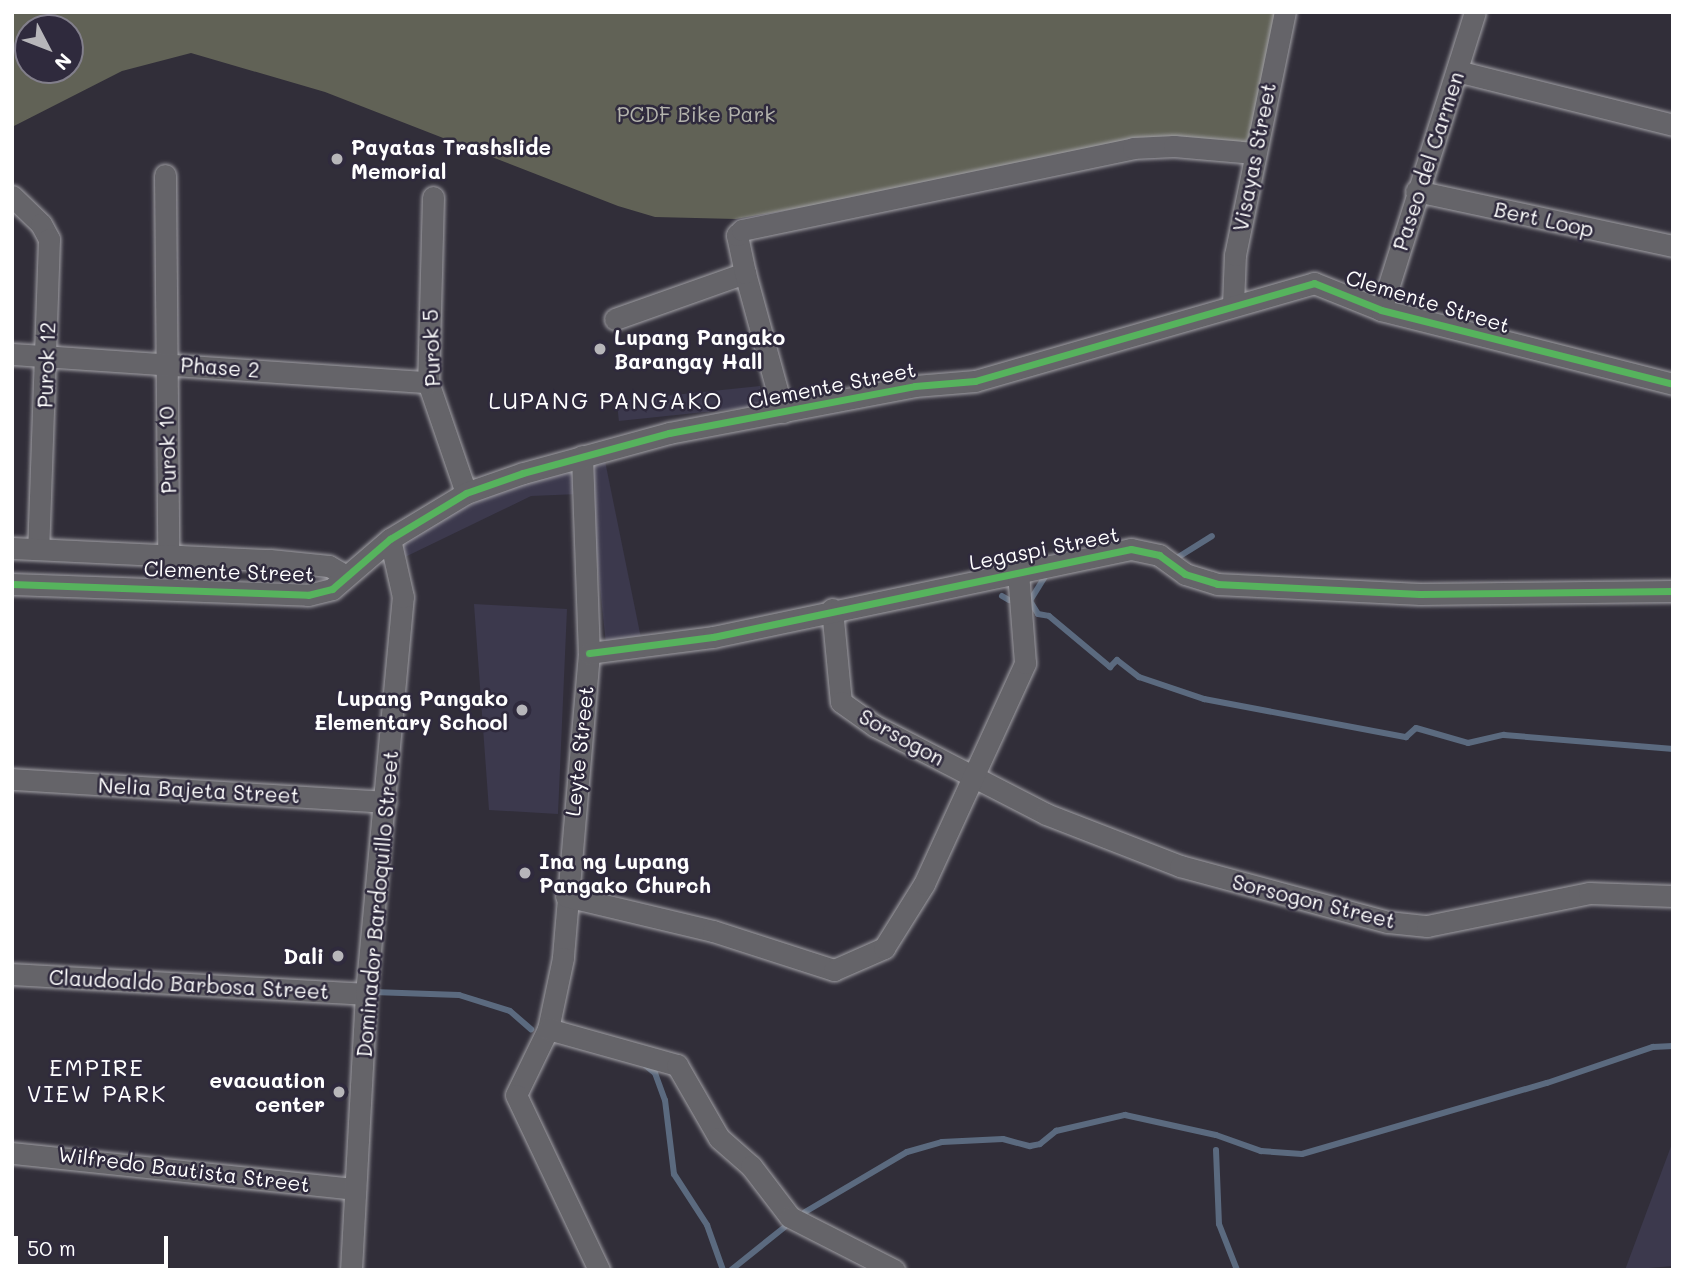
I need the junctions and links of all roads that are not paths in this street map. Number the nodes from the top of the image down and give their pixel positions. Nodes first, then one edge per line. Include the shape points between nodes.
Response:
1 (1285, 12) edge
2 (1475, 12) edge
3 (1457, 71) junction
4 (1673, 125) edge
5 (1254, 153) junction
6 (165, 175) dead end
7 (1416, 191) junction
8 (12, 196) edge
9 (432, 197) dead end
10 (1673, 246) edge
11 (745, 273) junction
12 (1233, 303) junction
13 (1381, 310) junction
14 (615, 319) dead end
15 (12, 354) edge
16 (47, 356) junction
17 (164, 364) junction
18 (428, 383) junction
19 (1673, 384) edge
20 (783, 412) junction
21 (582, 456) junction
22 (466, 494) junction
23 (390, 539) junction
24 (12, 548) edge
25 (38, 549) junction
26 (124, 554) junction
27 (168, 556) junction
28 (1018, 573) junction
29 (346, 576) junction
30 (12, 584) edge
31 (121, 585) junction
32 (1673, 591) edge
33 (832, 610) junction
34 (589, 653) junction
35 (972, 775) junction
36 (12, 779) edge
37 (386, 802) junction
38 (1673, 895) edge
39 (566, 896) junction
40 (12, 974) edge
41 (366, 994) junction
42 (548, 1029) junction
43 (12, 1153) edge
44 (355, 1189) junction
45 (351, 1270) edge
46 (599, 1270) edge
47 (894, 1270) edge

1 - 5 street, Visayas Street
2 - 3 street, Paseo del Carmen
3 - 4 street
3 - 7 street, Paseo del Carmen
5 - 11 street via 1174,146 1133,148 742,230 737,235
5 - 12 street, Visayas Street via 1235,255
6 - 17 street, Purok 10
7 - 10 street, Bert Loop
7 - 13 street, Paseo del Carmen
8 - 16 street, Purok 12 via 47,231
9 - 18 street, Purok 5
11 - 14 street
11 - 20 street
12 - 13 street, Clemente Street via 1314,283
12 - 20 street, Clemente Street via 1161,330 975,381 915,386
13 - 19 street, Clemente Street
15 - 16 street, Phase 2
16 - 17 street, Phase 2
16 - 25 street, Purok 12
17 - 18 street, Phase 2
17 - 27 street, Purok 10
18 - 22 street, Purok 5
20 - 21 street, Clemente Street via 669,433
21 - 22 street, Clemente Street
21 - 34 street, Leyte Street
22 - 23 street, Clemente Street
23 - 29 street, Clemente Street
23 - 37 street, Dominador Bardoquillo Street via 403,597
24 - 25 street, Clemente Street
25 - 26 street, Clemente Street
26 - 27 street, Clemente Street
26 - 31 street
27 - 29 street, Clemente Street via 329,566
28 - 32 street, Legaspi Street via 1131,549 1159,555 1185,574 1217,584 1420,594
28 - 33 street, Legaspi Street
28 - 35 street via 1025,663
29 - 31 street, Clemente Street via 332,589 308,595
30 - 31 street, Clemente Street
33 - 34 street, Legaspi Street via 713,637
33 - 35 street, Sorsogon via 841,702 875,726
34 - 39 street, Leyte Street
35 - 38 street, Sorsogon Street via 1046,814 1180,866 1388,922 1427,926 1589,892
35 - 39 street via 899,929 884,948 834,970 701,928
36 - 37 street, Nelia Bajeta Street
37 - 41 street, Dominador Bardoquillo Street
39 - 42 street, Leyte Street via 563,958
40 - 41 street, Claudoaldo Barbosa Street
41 - 44 street, Dominador Bardoquillo Street
42 - 46 street, Leyte Street via 516,1095
42 - 47 street via 677,1065 719,1138 751,1166 790,1217
43 - 44 street, Wilfredo Bautista Street
44 - 45 street, Dominador Bardoquillo Street

